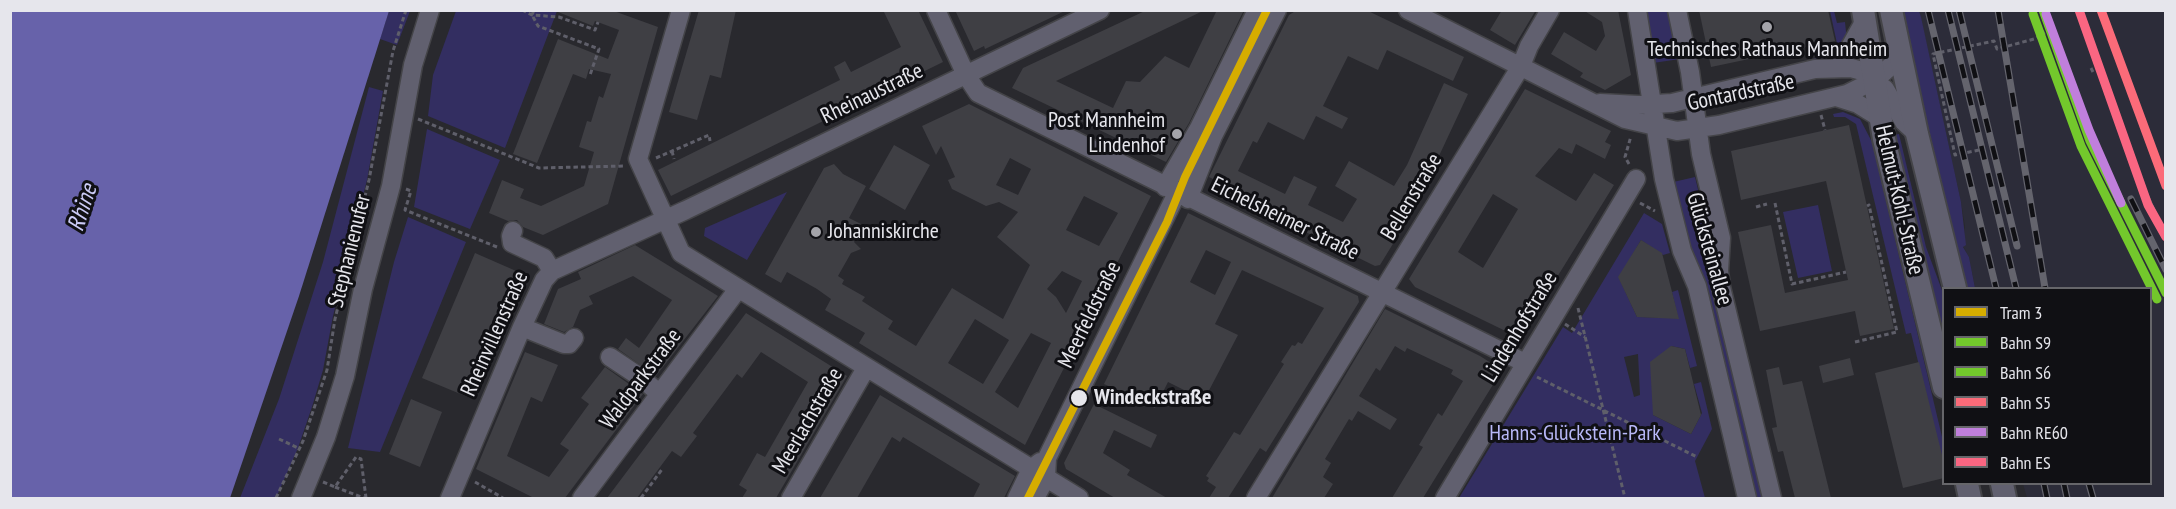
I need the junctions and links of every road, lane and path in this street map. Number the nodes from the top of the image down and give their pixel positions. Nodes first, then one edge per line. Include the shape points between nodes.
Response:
1 (406, 10) edge
2 (430, 10) edge
3 (522, 10) edge
4 (681, 10) edge
5 (936, 10) edge
6 (1100, 10) edge
7 (1257, 10) edge
8 (1277, 10) edge
9 (1408, 10) edge
10 (1550, 10) edge
11 (1638, 10) edge
12 (1677, 10) edge
13 (1891, 10) edge
14 (2032, 10) edge
15 (533, 13) edge
16 (1864, 15) edge
17 (598, 22) dead end
18 (1901, 57) junction
19 (1521, 66) junction
20 (1839, 67) junction
21 (590, 75) dead end
22 (966, 75) junction
23 (1875, 80) junction
24 (1836, 97) junction
25 (1693, 99) junction
26 (1589, 101) junction
27 (1653, 104) junction
28 (404, 113) junction
29 (1879, 117) junction
30 (1635, 123) junction
31 (1824, 124) dead end
32 (1657, 128) junction
33 (1697, 130) junction
34 (1825, 130) dead end
35 (1917, 135) junction
36 (710, 141) dead end
37 (1979, 150) dead end
38 (672, 151) junction
39 (674, 159) dead end
40 (639, 165) junction
41 (369, 180) junction
42 (391, 186) junction
43 (1632, 188) junction
44 (1177, 193) junction
45 (1774, 203) dead end
46 (1767, 204) dead end
47 (1867, 206) dead end
48 (1756, 207) dead end
49 (664, 219) junction
50 (1675, 223) junction
51 (513, 231) dead end
52 (499, 248) dead end
53 (552, 271) junction
54 (1846, 272) dead end
55 (1573, 286) junction
56 (1955, 287) edge
57 (738, 289) junction
58 (1382, 293) junction
59 (1554, 317) junction
60 (522, 327) junction
61 (1585, 337) junction
62 (574, 338) dead end
63 (1855, 342) dead end
64 (610, 357) dead end
65 (1523, 366) junction
66 (866, 368) junction
67 (1942, 379) edge
68 (660, 394) junction
69 (1604, 410) junction
70 (279, 439) dead end
71 (298, 448) junction
72 (1697, 457) dead end
73 (663, 468) dead end
74 (460, 474) junction
75 (1038, 474) junction
76 (311, 476) junction
77 (335, 487) junction
78 (276, 498) edge
79 (301, 498) edge
80 (365, 498) edge
81 (450, 498) edge
82 (503, 498) edge
83 (582, 498) edge
84 (641, 498) edge
85 (791, 498) edge
86 (1017, 498) edge
87 (1035, 498) edge
88 (1079, 498) edge
89 (1256, 498) edge
90 (1444, 498) edge
91 (1625, 498) edge
92 (1747, 498) edge
93 (1772, 498) edge

1 - 41 path via 393,51
2 - 28 street, Stephanienufer via 413,65
3 - 15 path
4 - 40 street via 639,153
5 - 22 street, Eichelsheimer Straße
6 - 22 street, Rheinaustraße
7 - 44 street, Meerfeldstraße via 1199,128
8 - 44 street, Meerfeldstraße via 1214,136
9 - 19 street, Gontardstraße
10 - 19 street, Bellenstraße
11 - 27 street, Glücksteinallee
12 - 25 street, Glücksteinallee
13 - 18 main road, Helmut-Kohl-Straße
14 - 37 path via 2044,34 2034,39 1997,50 1994,40 1933,54 1955,154
15 - 17 path via 596,30
15 - 21 path via 538,26 598,49
16 - 20 street
16 - 23 main road, Helmut-Kohl-Straße
18 - 23 street, Gontardstraße
18 - 35 main road, Helmut-Kohl-Straße
19 - 26 street, Gontardstraße
19 - 58 street, Bellenstraße
20 - 23 street via 1862,71
20 - 25 street, Gontardstraße
22 - 44 street, Eichelsheimer Straße via 978,93
22 - 49 street, Rheinaustraße
23 - 24 street, Gontardstraße
23 - 29 main road, Helmut-Kohl-Straße
23 - 35 street
24 - 29 street
24 - 33 street, Gontardstraße
25 - 27 street, Gontardstraße
25 - 33 street, Glücksteinallee
26 - 27 street, Gontardstraße
26 - 30 street, Gontardstraße
27 - 32 street, Glücksteinallee
28 - 40 path via 539,168
28 - 42 street, Stephanienufer
29 - 67 main road, Helmut-Kohl-Straße
30 - 32 street, Gontardstraße
30 - 43 path via 1625,158
31 - 34 path
32 - 33 street, Gontardstraße
32 - 50 street, Glücksteinallee
33 - 93 street, Glücksteinallee via 1721,238 1721,287
35 - 56 main road, Helmut-Kohl-Straße
36 - 38 path via 709,135
38 - 39 path
38 - 40 path
40 - 49 street
41 - 42 path
41 - 71 path via 335,319 327,370
42 - 52 path via 411,190 405,210
42 - 76 street, Stephanienufer via 345,376
43 - 50 path
43 - 55 street, Lindenhofstraße
44 - 58 street, Eichelsheimer Straße
44 - 75 street, Meerfeldstraße
45 - 54 path via 1792,284
46 - 48 path
47 - 63 path via 1897,332
49 - 53 street, Rheinvillenstraße
49 - 57 street via 681,253
50 - 92 street, Glücksteinallee via 1696,285
51 - 53 street via 512,243 544,258
53 - 60 street, Rheinvillenstraße
55 - 59 street, Lindenhofstraße
55 - 61 path
57 - 66 street
57 - 68 street, Waldparkstraße
58 - 65 street, Eichelsheimer Straße
58 - 89 street, Bellenstraße
59 - 61 path
59 - 65 street, Lindenhofstraße
60 - 62 street via 564,344
60 - 74 street, Rheinvillenstraße
61 - 69 path
64 - 68 street
65 - 69 path
65 - 90 street, Lindenhofstraße
66 - 75 street
66 - 85 street, Meerlachstraße
68 - 83 street, Waldparkstraße
69 - 72 path
69 - 91 path
70 - 71 path
71 - 78 path
73 - 84 path
74 - 81 street, Rheinvillenstraße
74 - 82 path
75 - 86 street, Meerfeldstraße
75 - 87 street, Meerfeldstraße
75 - 88 street
76 - 77 path
76 - 79 street, Stephanienufer
77 - 80 path
77 - 80 path via 357,457 362,459

